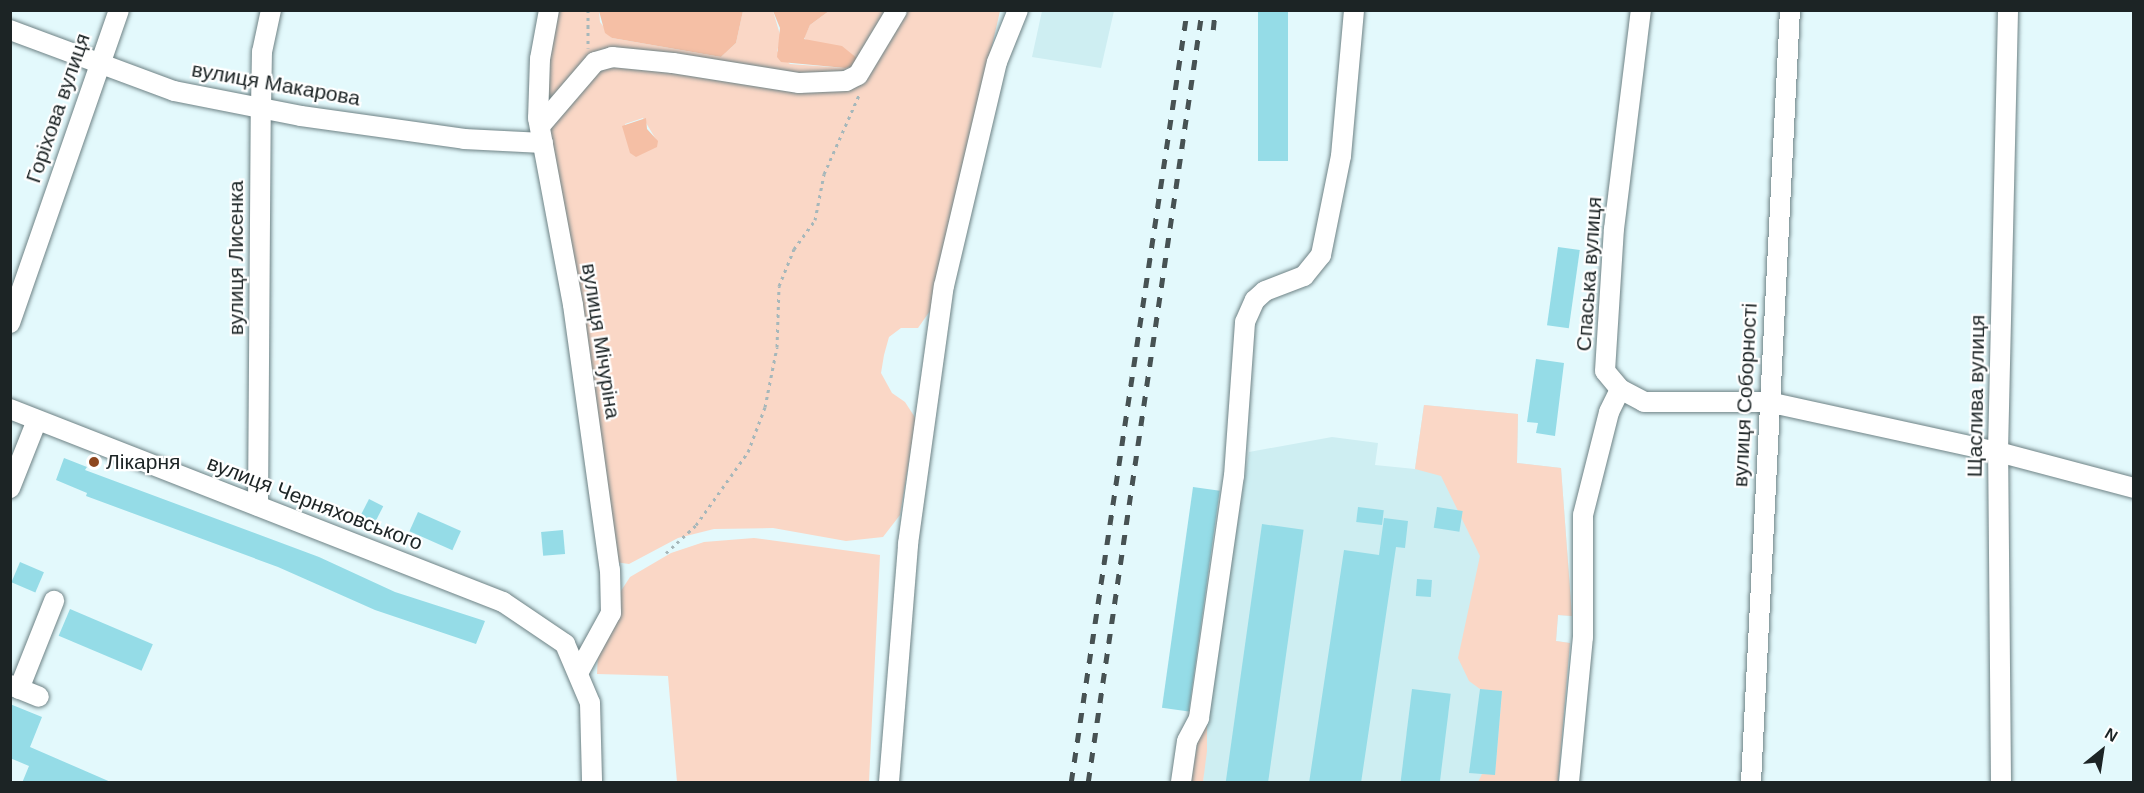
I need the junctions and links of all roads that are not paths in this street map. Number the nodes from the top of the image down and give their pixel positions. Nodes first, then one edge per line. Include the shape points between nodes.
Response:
1 (118, 10) edge
2 (271, 10) edge
3 (549, 10) edge
4 (897, 10) edge
5 (1018, 10) edge
6 (1354, 10) edge
7 (1641, 10) edge
8 (1790, 10) edge
9 (2008, 10) edge
10 (10, 30) edge
11 (99, 63) junction
12 (261, 108) junction
13 (542, 135) junction
14 (10, 324) edge
15 (1620, 389) junction
16 (1768, 402) junction
17 (10, 410) edge
18 (37, 420) junction
19 (1998, 452) junction
20 (10, 488) edge
21 (2133, 488) edge
22 (258, 506) junction
23 (54, 601) dead end
24 (578, 673) junction
25 (15, 687) edge
26 (39, 698) dead end
27 (592, 783) edge
28 (889, 783) edge
29 (1181, 783) edge
30 (1569, 783) edge
31 (1751, 783) edge
32 (2001, 783) edge

1 - 11 street, Горіхова вулиця
2 - 12 street, вулиця Лисенка via 262,52
3 - 13 street, вулиця Мічуріна via 540,58
4 - 13 street via 858,75 846,81 799,83 612,57 595,62
5 - 28 street via 997,62 944,286 908,544
6 - 29 street via 1341,156 1321,255 1304,276 1265,291 1245,322 1234,476 1199,718 1187,741
7 - 15 street, Спаська вулиця via 1614,229 1605,370
8 - 16 street, вулиця Соборності
9 - 19 street, Щаслива вулиця
10 - 11 street, вулиця Макарова
11 - 12 street, вулиця Макарова via 174,91
11 - 14 street, Горіхова вулиця
12 - 13 street, вулиця Макарова via 464,139
12 - 22 street, вулиця Лисенка
13 - 24 street, вулиця Мічуріна via 573,304 610,570 611,613
15 - 16 street via 1644,402
15 - 30 street via 1609,412 1583,515 1583,637
16 - 19 street
16 - 31 street, вулиця Соборності
17 - 18 street, вулиця Черняховського
18 - 20 street
18 - 22 street, вулиця Черняховського
19 - 21 street
19 - 32 street, Щаслива вулиця
22 - 24 street, вулиця Черняховського via 503,602 565,644
23 - 25 street
24 - 27 street, вулиця Черняховського via 590,703
25 - 26 street

